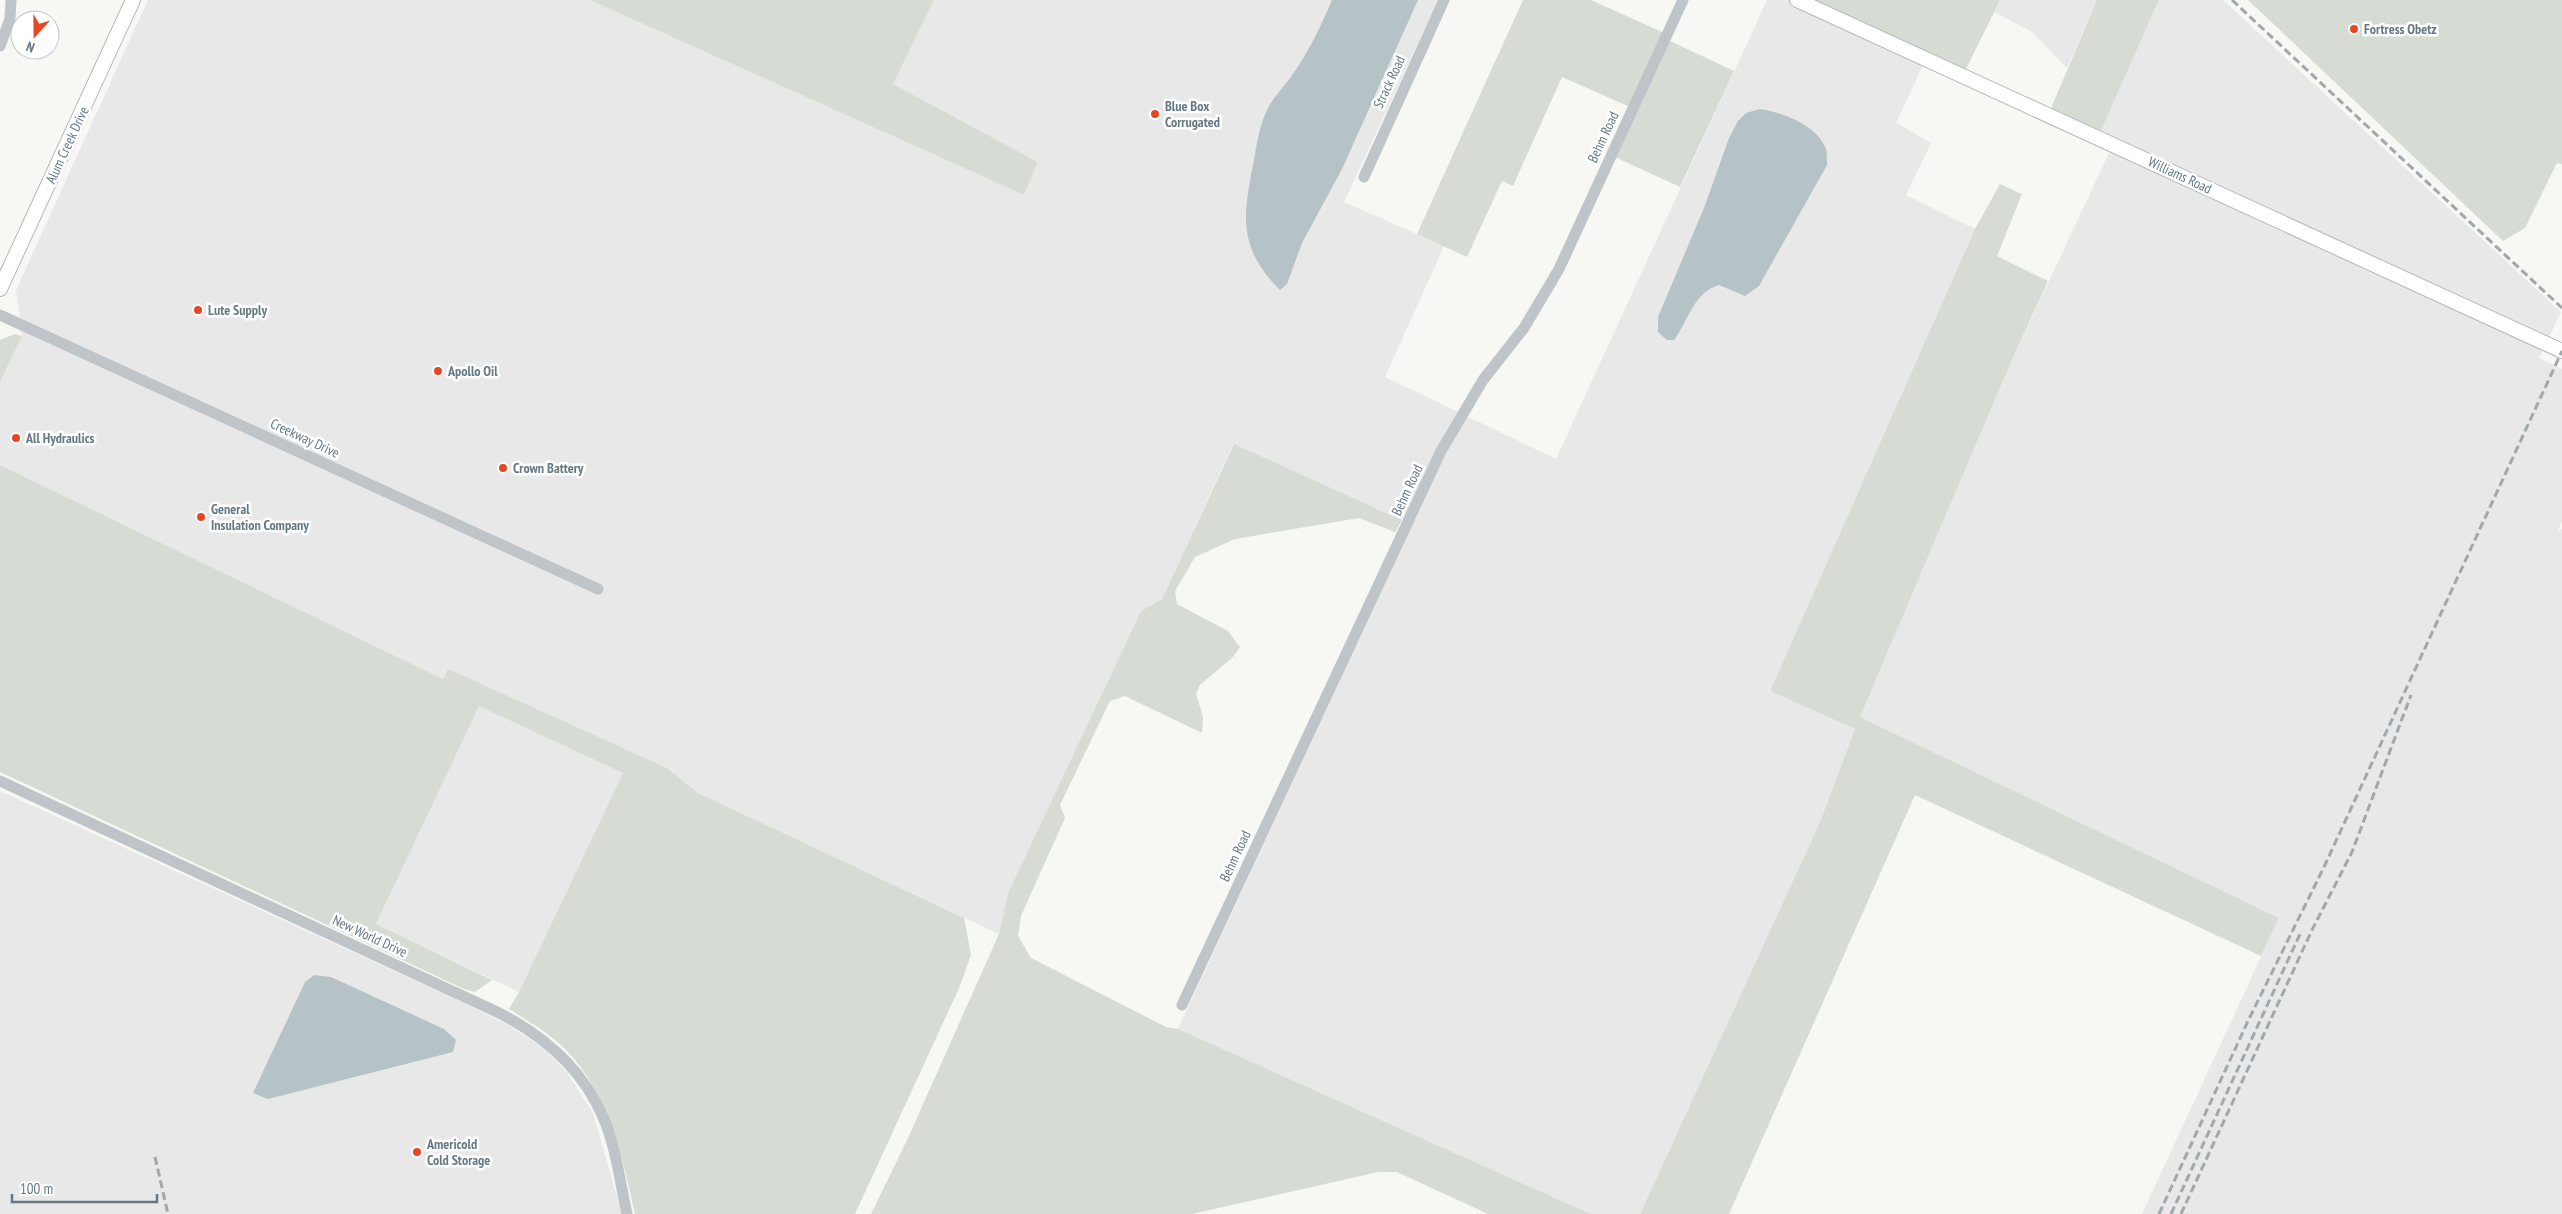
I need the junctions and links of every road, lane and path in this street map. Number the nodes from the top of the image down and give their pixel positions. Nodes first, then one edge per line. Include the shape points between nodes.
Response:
1 (11, 0) edge
2 (133, 0) edge
3 (1444, 0) edge
4 (1683, 0) edge
5 (1798, 0) edge
6 (0, 46) edge
7 (1364, 177) dead end
8 (0, 289) edge
9 (0, 315) edge
10 (2562, 351) edge
11 (598, 589) dead end
12 (0, 781) edge
13 (1182, 1005) dead end
14 (627, 1214) edge

1 - 6 street via 10,19
2 - 8 main road, Alum Creek Drive
3 - 7 street, Strack Road
4 - 13 street, Behm Road via 1559,269 1524,328 1483,380 1441,451
5 - 10 main road, Williams Road
9 - 11 street, Creekway Drive
12 - 14 street, New World Drive via 496,1011 536,1033 574,1070 603,1116

